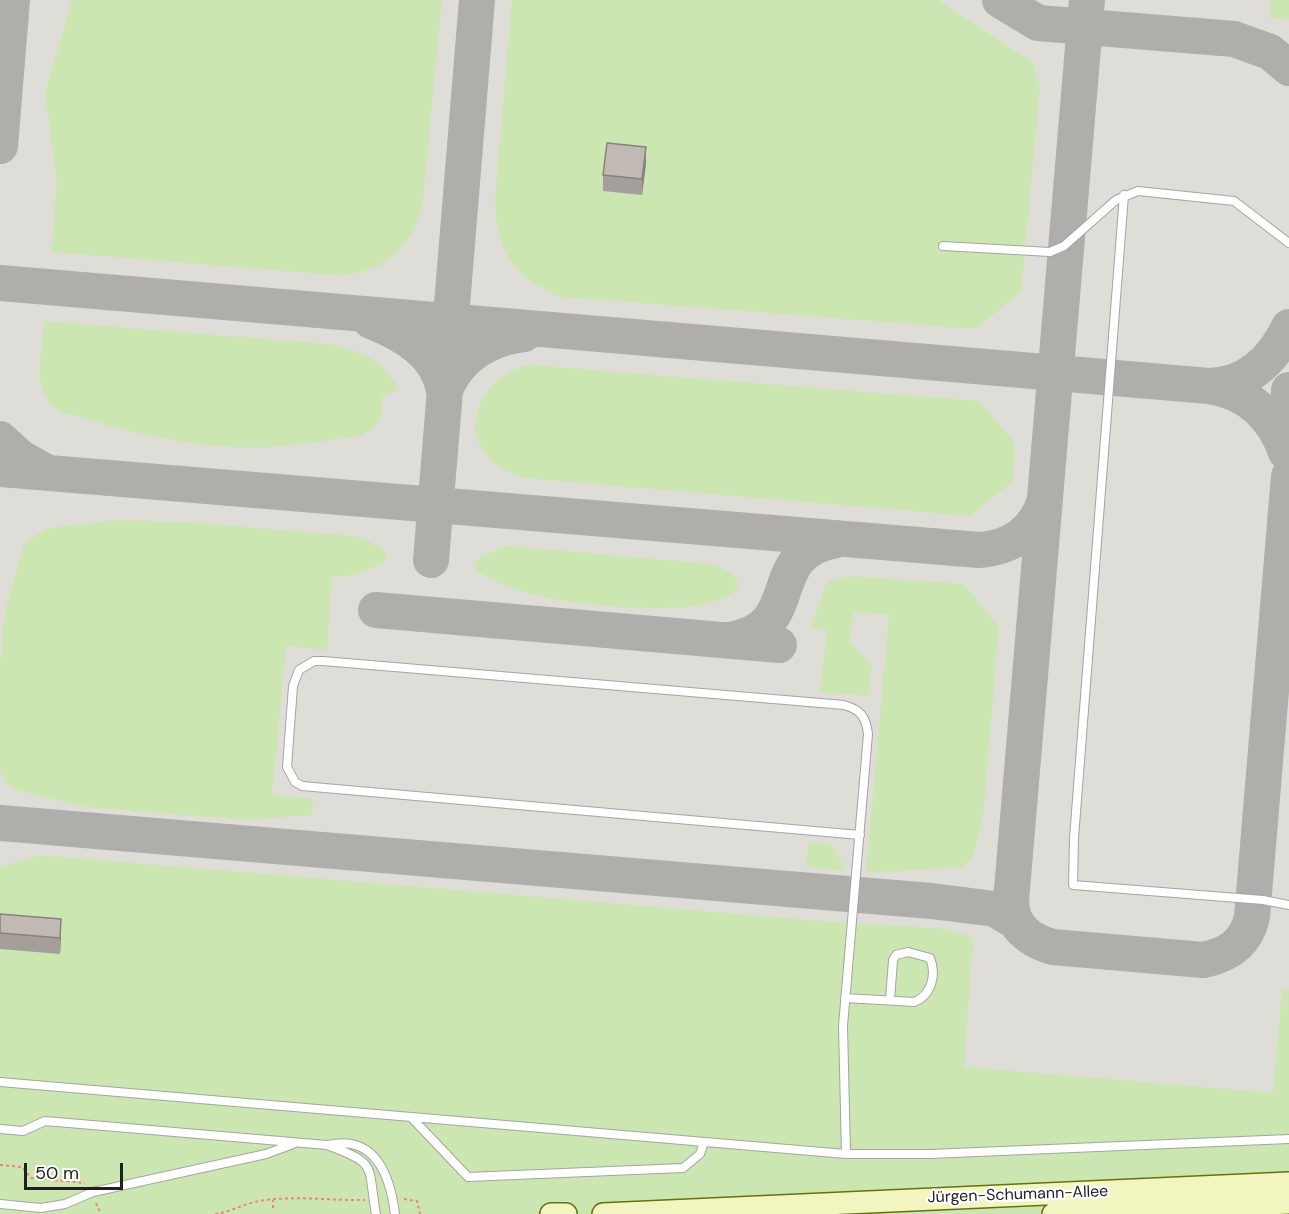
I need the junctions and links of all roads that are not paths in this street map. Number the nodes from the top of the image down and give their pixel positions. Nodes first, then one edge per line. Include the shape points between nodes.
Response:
1 (1124, 195) junction
2 (1289, 243) edge
3 (943, 246) dead end
4 (860, 835) junction
5 (1289, 905) edge
6 (845, 998) junction
7 (890, 1000) junction
8 (0, 1083) edge
9 (411, 1117) junction
10 (0, 1129) edge
11 (1289, 1139) edge
12 (704, 1142) junction
13 (294, 1143) junction
14 (327, 1145) junction
15 (846, 1154) junction
16 (1289, 1183) edge
17 (1289, 1203) edge
18 (0, 1204) edge
19 (376, 1214) edge
20 (395, 1214) edge
21 (551, 1214) edge
22 (566, 1214) edge
23 (603, 1214) edge
24 (1053, 1214) edge

1 - 2 lane via 1138,191 1234,201
1 - 3 lane via 1064,246 1050,252
1 - 5 lane via 1073,885
4 - 4 lane via 867,723 856,709 844,705 323,661 306,664 295,678 287,767 295,782 302,786
4 - 6 lane
6 - 7 lane
6 - 15 lane
7 - 7 lane via 914,1002 928,994 930,958 908,952 896,955
8 - 9 lane
9 - 12 lane
9 - 12 lane via 468,1177 683,1168 700,1154
10 - 13 lane via 23,1131 45,1120
11 - 15 lane
12 - 15 lane
13 - 14 lane
13 - 18 lane via 266,1154 93,1192 64,1204 41,1208
14 - 19 lane via 365,1161 371,1171
14 - 20 lane via 357,1145 380,1162
16 - 23 street, Jürgen-Schumann-Allee
17 - 24 street, Jürgen-Schumann-Allee
21 - 22 street

